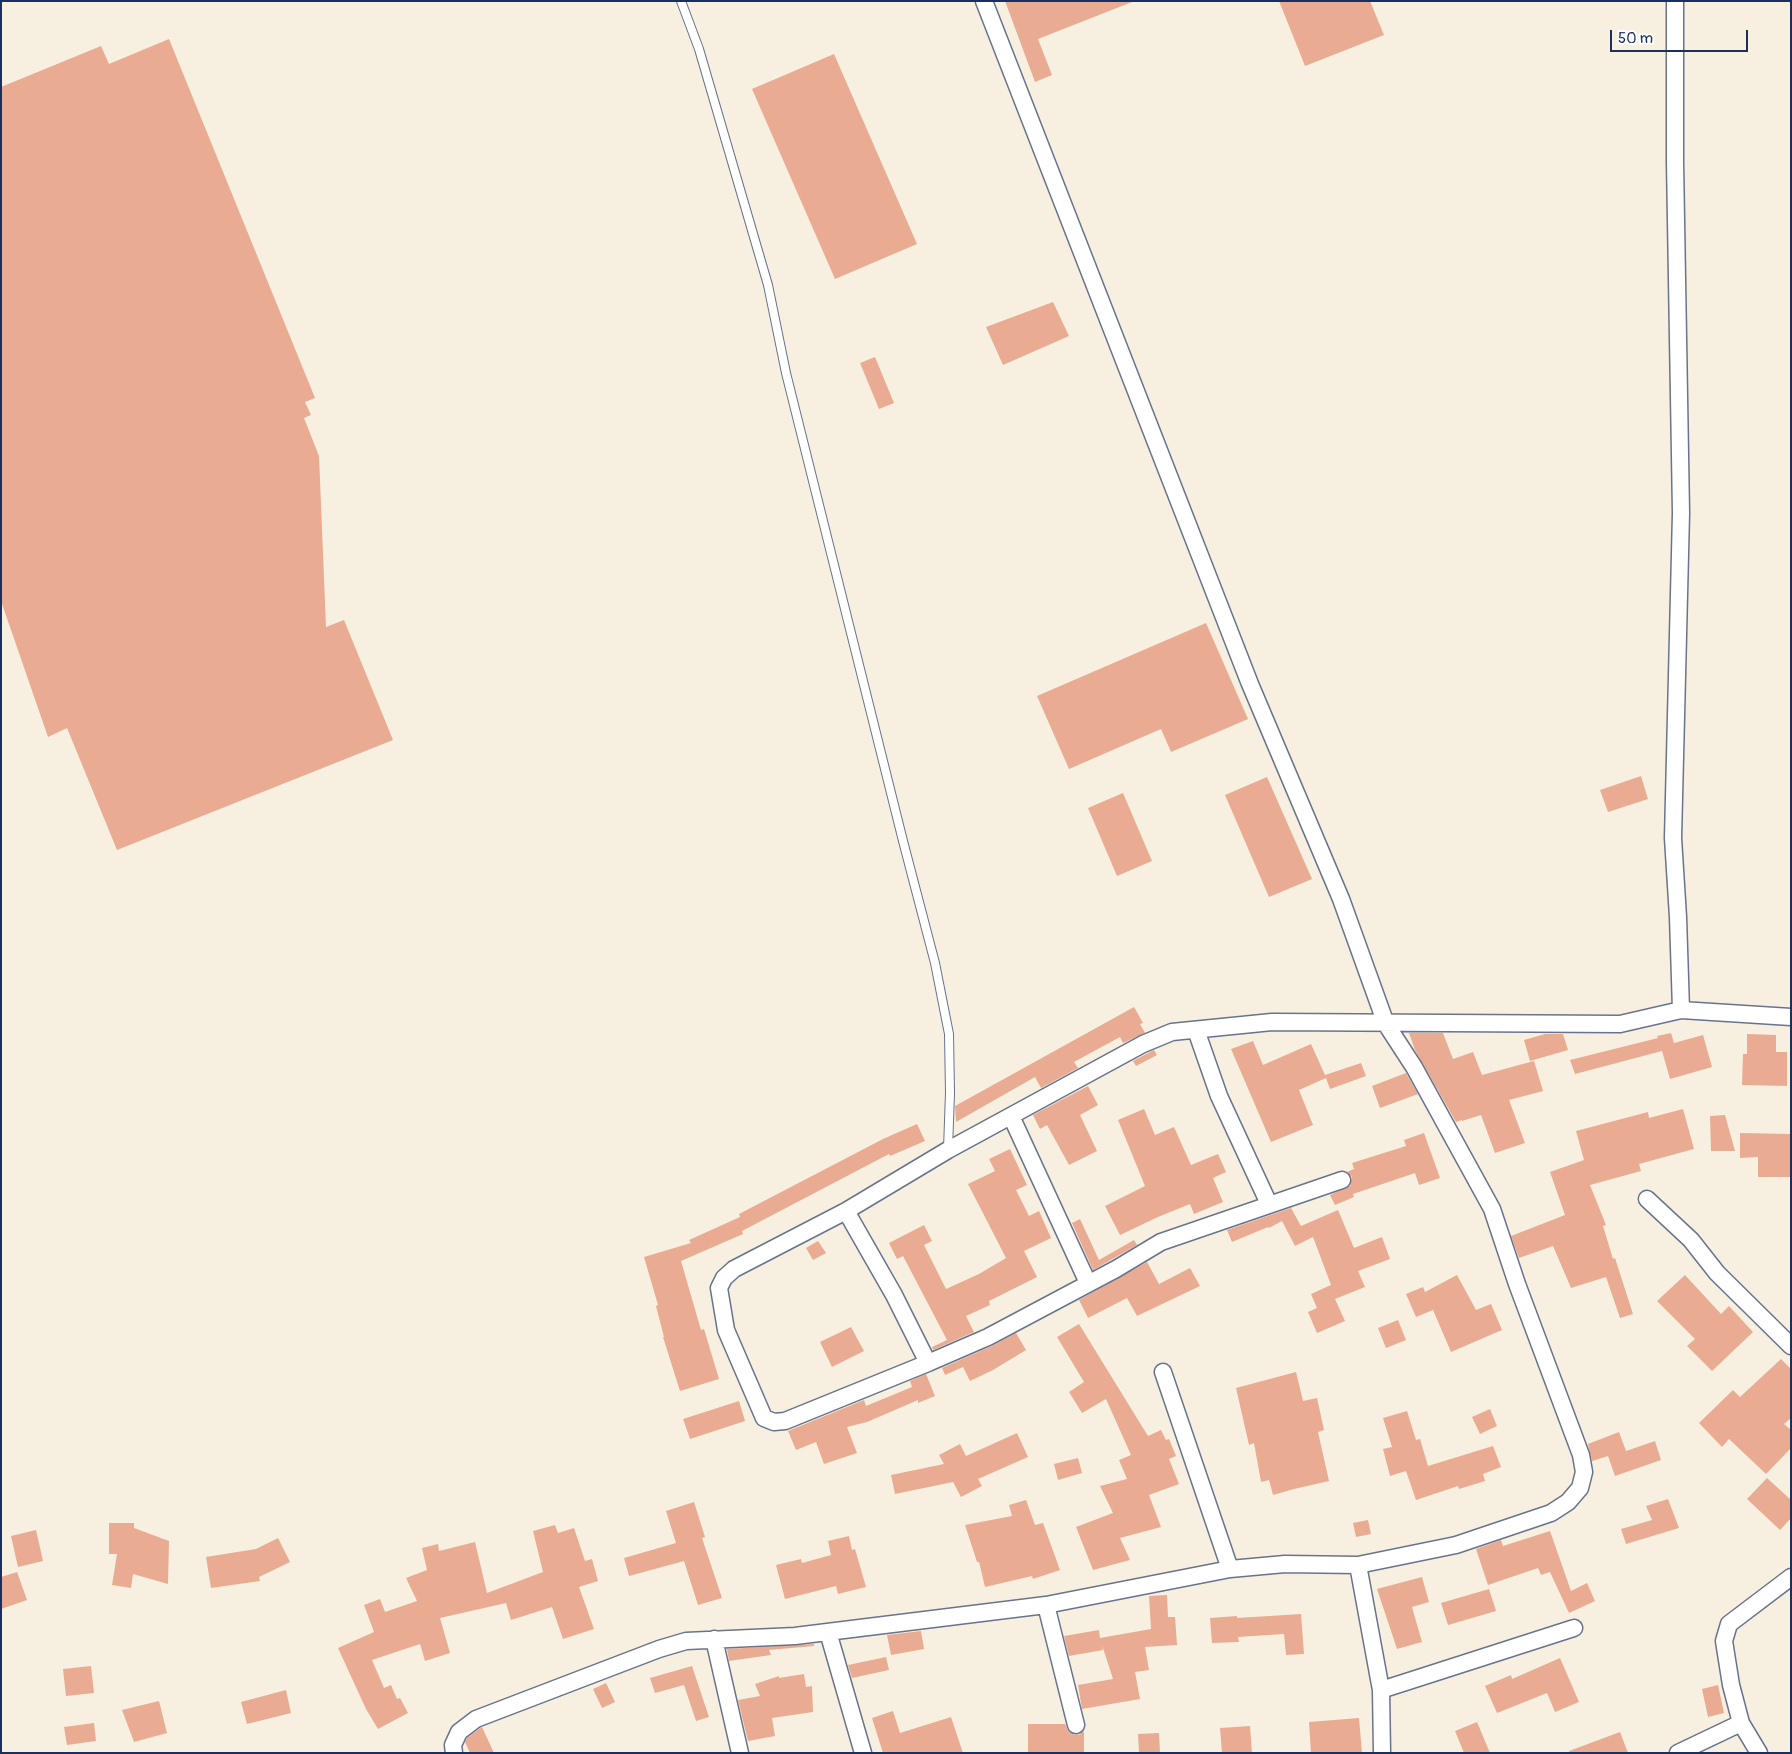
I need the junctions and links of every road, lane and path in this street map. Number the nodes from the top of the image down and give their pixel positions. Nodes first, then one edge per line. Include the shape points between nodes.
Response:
1 (681, 1) edge
2 (984, 1) edge
3 (1675, 1) edge
4 (1681, 1010) junction
5 (1791, 1017) edge
6 (1386, 1024) junction
7 (1196, 1030) junction
8 (1011, 1116) junction
9 (948, 1150) junction
10 (1342, 1180) dead end
11 (1647, 1199) dead end
12 (1269, 1204) junction
13 (846, 1211) junction
14 (1088, 1283) junction
15 (1789, 1341) edge
16 (928, 1363) junction
17 (1163, 1372) dead end
18 (1358, 1565) junction
19 (1230, 1569) junction
20 (1791, 1577) edge
21 (1046, 1605) junction
22 (1574, 1628) dead end
23 (828, 1632) junction
24 (714, 1639) junction
25 (1381, 1690) junction
26 (1741, 1723) junction
27 (1076, 1724) dead end
28 (454, 1753) edge
29 (740, 1753) edge
30 (863, 1753) edge
31 (1382, 1753) edge
32 (1678, 1753) edge
33 (1759, 1753) edge

1 - 9 lane via 699,49 768,285 786,373 935,963 948,1034
2 - 6 street via 1250,684 1341,899
3 - 4 street via 1681,513 1673,838
4 - 5 street
4 - 6 street via 1620,1024
6 - 7 street via 1272,1022
6 - 18 street via 1414,1067 1492,1209 1581,1455 1584,1472 1580,1488 1568,1502 1551,1513 1456,1545
7 - 8 street via 1172,1032 1143,1044
7 - 12 street via 1219,1096
8 - 9 street
8 - 14 street
9 - 13 street
10 - 12 street
11 - 15 street
12 - 14 street via 1161,1242
13 - 16 street
13 - 16 street via 734,1268 719,1288 726,1330 764,1418 774,1422 785,1420
14 - 16 street via 988,1337
17 - 19 street
18 - 19 street via 1285,1564
18 - 25 street
19 - 21 street
20 - 26 street via 1729,1624 1724,1641
21 - 23 street
21 - 27 street
22 - 25 street
23 - 24 street
23 - 30 street
24 - 28 street via 686,1641 659,1649 476,1719 458,1732
24 - 29 street
25 - 31 street
26 - 32 street
26 - 33 street

